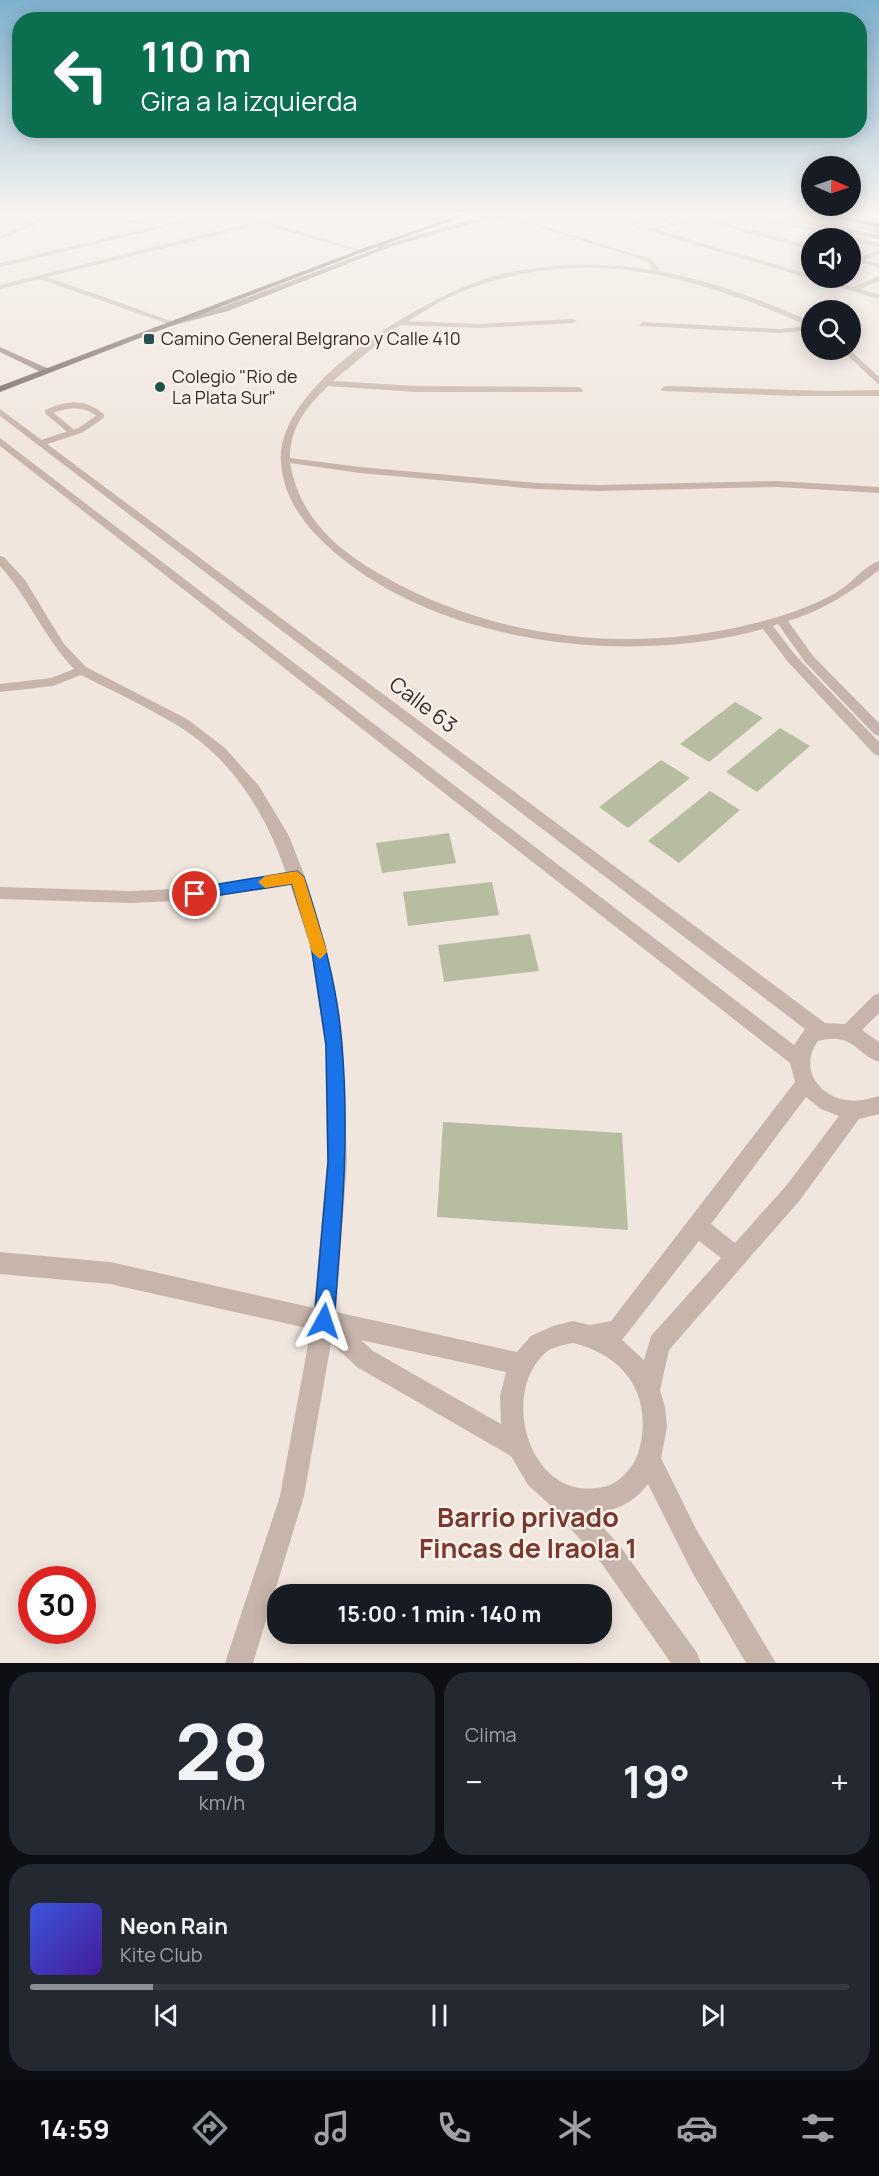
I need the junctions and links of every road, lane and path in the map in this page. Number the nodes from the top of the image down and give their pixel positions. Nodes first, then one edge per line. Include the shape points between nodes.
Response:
1 (72, 289) edge
2 (264, 289) edge
3 (278, 289) edge
4 (467, 289) edge
5 (727, 289) edge
6 (854, 289) edge
7 (879, 297) edge
8 (573, 321) dead end
9 (801, 321) edge
10 (398, 322) junction
11 (171, 324) junction
12 (642, 324) dead end
13 (801, 328) edge
14 (0, 349) edge
15 (856, 360) edge
16 (46, 371) junction
17 (879, 382) edge
18 (326, 383) junction
19 (0, 389) edge
20 (665, 389) dead end
21 (579, 390) dead end
22 (879, 393) edge
23 (0, 412) edge
24 (72, 432) junction
25 (0, 441) edge
26 (41, 443) junction
27 (286, 460) junction
28 (879, 490) edge
29 (0, 559) edge
30 (879, 564) edge
31 (781, 620) junction
32 (766, 625) junction
33 (82, 670) junction
34 (0, 688) edge
35 (879, 730) edge
36 (879, 751) edge
37 (297, 877) junction
38 (0, 893) edge
39 (879, 1000) edge
40 (822, 1030) junction
41 (849, 1032) junction
42 (879, 1054) edge
43 (798, 1059) junction
44 (806, 1083) junction
45 (879, 1105) edge
46 (853, 1112) junction
47 (697, 1226) junction
48 (736, 1257) junction
49 (0, 1263) edge
50 (324, 1321) junction
51 (593, 1335) junction
52 (521, 1364) junction
53 (648, 1390) junction
54 (517, 1447) junction
55 (649, 1459) junction
56 (553, 1491) junction
57 (239, 1663) edge
58 (687, 1663) edge
59 (762, 1663) edge

1 - 11 street
2 - 11 main road
3 - 11 street
4 - 10 street
5 - 9 street
6 - 7 street
8 - 10 street via 479,326
10 - 18 street via 369,341
11 - 16 main road
12 - 13 street via 780,331
14 - 16 street
15 - 17 street
16 - 19 main road
18 - 21 street via 416,389
18 - 27 street via 291,424 285,438
20 - 22 street via 836,396
23 - 26 street, Calle 63
24 - 24 lane via 97,422 101,416 78,404 48,412
24 - 26 lane
25 - 43 street
26 - 40 street, Calle 63
27 - 28 street via 537,486 777,484
27 - 32 street via 289,486 301,508 348,560 403,591 472,621 549,638 601,641 695,636
29 - 33 street via 19,580 59,646
30 - 31 street via 845,592
31 - 32 street
31 - 35 street via 809,659
32 - 36 street via 792,659
33 - 34 street via 53,682
33 - 37 street via 182,722 220,751 254,790 281,836
37 - 38 street via 195,894 142,897
37 - 50 street via 318,945 334,1045 337,1162
39 - 41 street
40 - 41 street
40 - 43 street via 805,1040
41 - 42 street
43 - 44 street
44 - 46 street via 826,1102
44 - 47 street
45 - 46 street
46 - 48 street via 793,1193
47 - 48 street
47 - 51 street via 617,1331
48 - 53 street via 659,1344
49 - 50 street via 110,1273
50 - 52 street
50 - 54 street via 365,1359
50 - 57 street via 292,1496
51 - 52 street via 573,1332 552,1337 535,1347
51 - 53 street via 615,1346 635,1365
52 - 54 street via 512,1390 511,1418
53 - 55 street via 654,1425
54 - 56 street via 532,1472
55 - 56 street via 637,1480 620,1495 598,1503 575,1501
55 - 59 street via 664,1496
56 - 58 street via 611,1555

